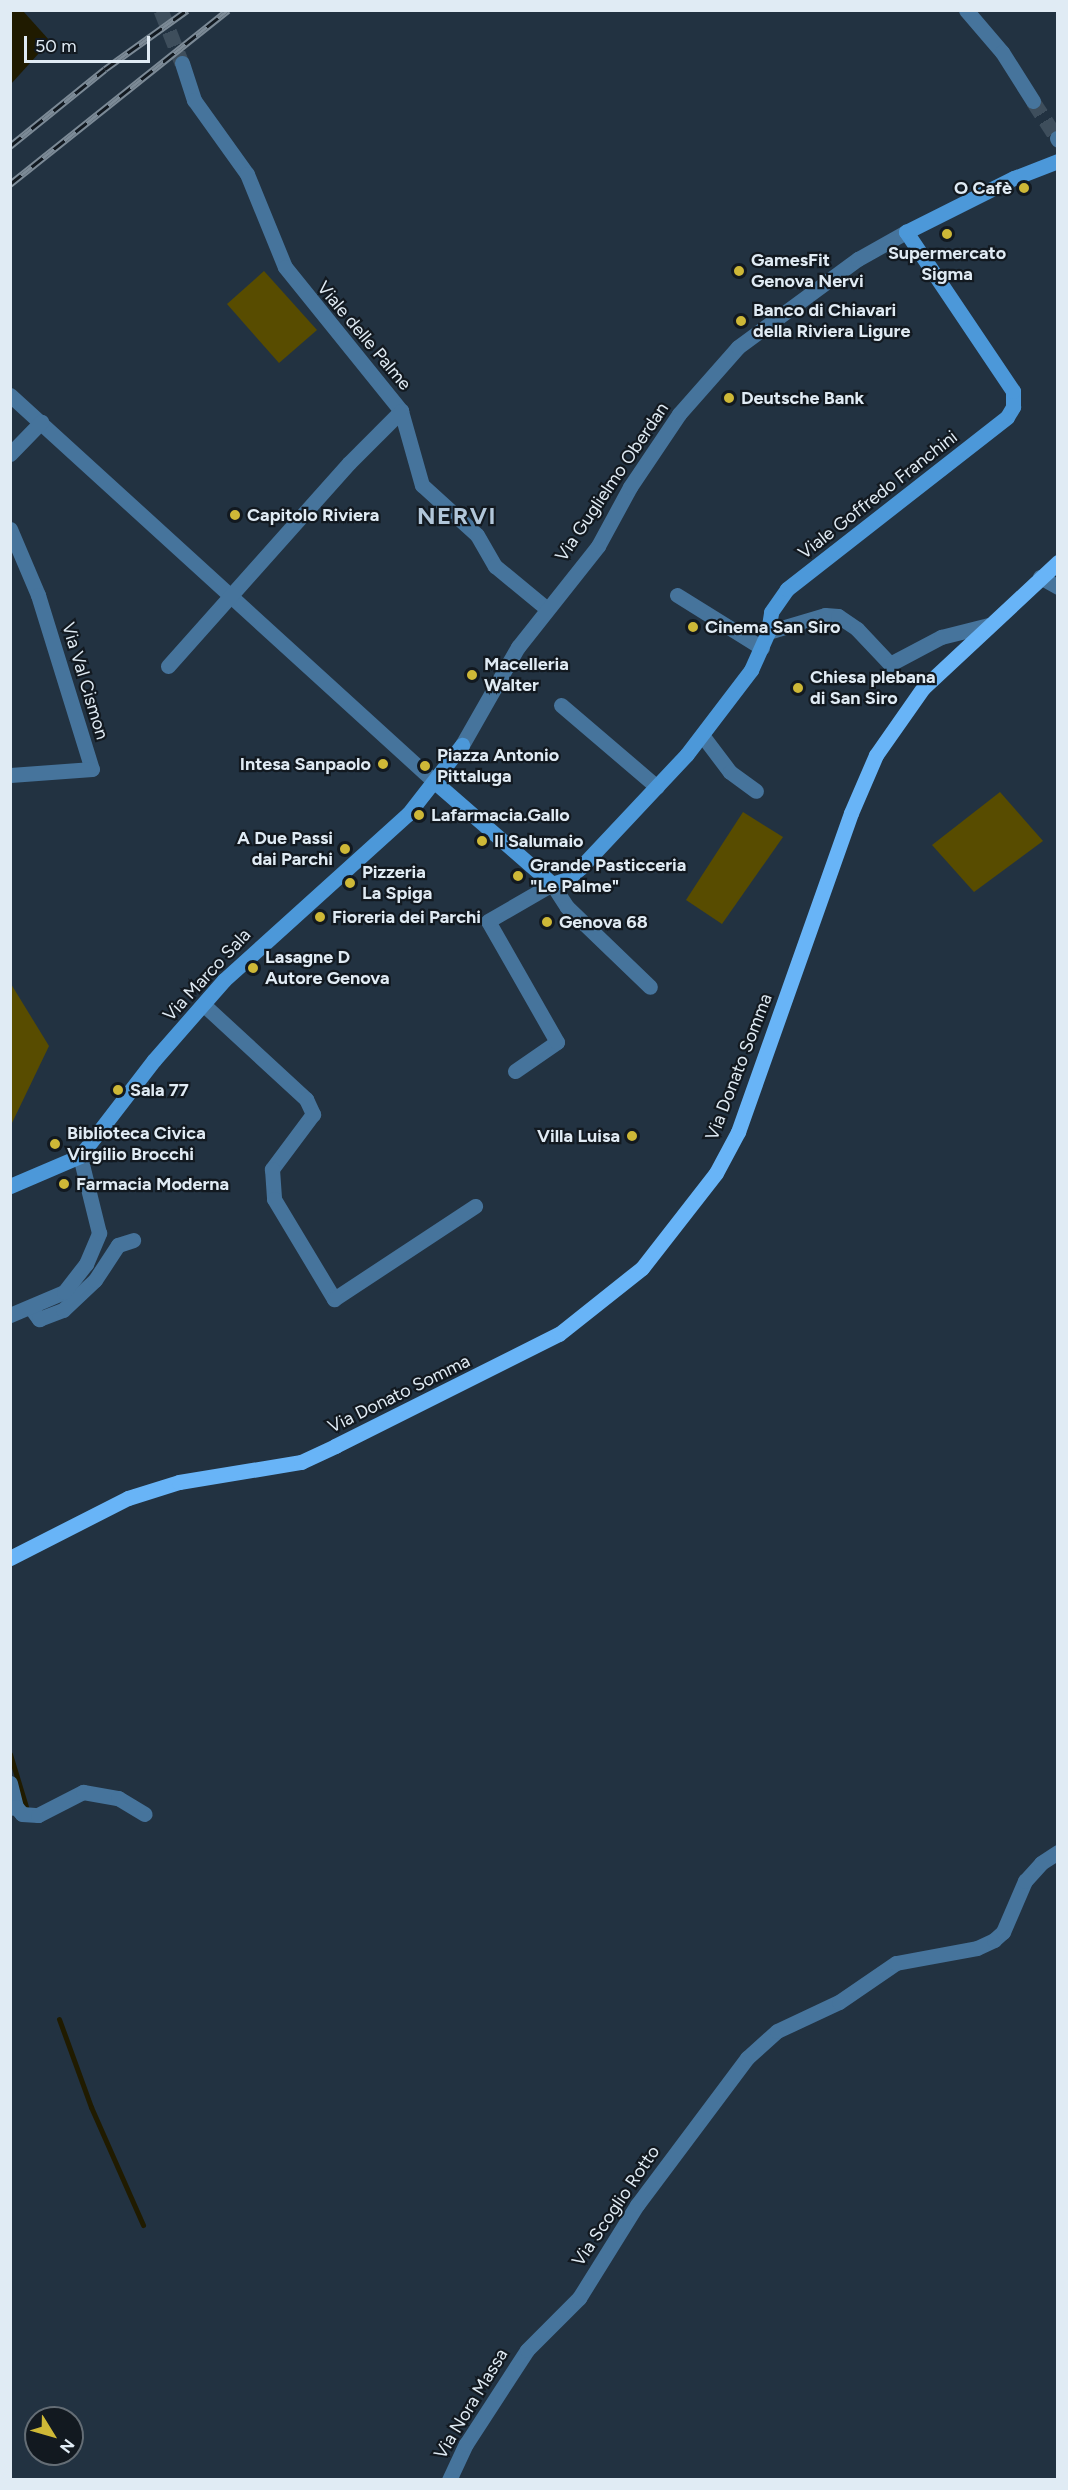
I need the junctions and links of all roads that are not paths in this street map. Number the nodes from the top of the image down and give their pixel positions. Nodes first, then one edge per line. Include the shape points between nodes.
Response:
1 (966, 10) edge
2 (182, 63) tunnel mouth
3 (1033, 101) tunnel mouth
4 (1058, 161) edge
5 (906, 232) junction
6 (10, 394) edge
7 (401, 411) junction
8 (41, 422) junction
9 (10, 454) edge
10 (10, 529) edge
11 (1058, 562) edge
12 (1040, 577) junction
13 (1058, 587) edge
14 (677, 595) dead end
15 (232, 596) junction
16 (546, 608) junction
17 (990, 625) junction
18 (768, 632) junction
19 (762, 648) junction
20 (168, 666) dead end
21 (561, 705) dead end
22 (702, 735) junction
23 (10, 775) edge
24 (440, 786) junction
25 (657, 786) junction
26 (756, 791) dead end
27 (552, 884) junction
28 (650, 987) dead end
29 (204, 1005) junction
30 (515, 1071) dead end
31 (80, 1156) junction
32 (10, 1186) edge
33 (475, 1206) dead end
34 (133, 1240) dead end
35 (31, 1308) junction
36 (10, 1315) edge
37 (10, 1558) edge
38 (10, 1783) edge
39 (13, 1807) edge
40 (146, 1814) dead end
41 (1058, 1852) edge
42 (527, 2350) joint
43 (449, 2480) edge

1 - 3 street via 1002,52
2 - 7 street, Viale delle Palme via 194,100 247,174 285,267
4 - 5 street, Via Guglielmo Oberdan via 1014,178
5 - 16 street, Via Guglielmo Oberdan via 858,259 738,347 670,425 598,546
5 - 18 street, Viale Goffredo Franchini via 1013,391 1013,407 996,428 787,590 771,612
6 - 8 street
7 - 15 street via 343,470
7 - 16 street, Viale delle Palme via 422,485 477,536 495,566
8 - 9 street
8 - 15 street
10 - 23 street, Via Val Cismon via 38,595 92,769
11 - 12 main road, Via Donato Somma
12 - 13 street
12 - 17 main road, Via Donato Somma
14 - 19 street
15 - 20 street
15 - 24 street
16 - 24 street, Via Guglielmo Oberdan via 518,647
17 - 18 street via 941,636 890,664 857,629 838,616 825,615
17 - 37 main road, Via Donato Somma via 923,688 876,756 851,813 738,1132 716,1173 642,1268 559,1334 301,1462 179,1482 128,1498
18 - 19 street, Viale Goffredo Franchini
19 - 22 street, Viale Goffredo Franchini via 751,670
21 - 25 street
22 - 25 street, Viale Goffredo Franchini
22 - 26 street via 730,772
24 - 27 street
24 - 29 street, Via Marco Sala via 357,865 246,957
25 - 27 street, Viale Goffredo Franchini via 580,868 567,879
27 - 28 street via 567,907
27 - 30 street via 488,921 557,1041
29 - 31 street, Via Marco Sala via 154,1060
29 - 33 street via 306,1099 313,1114 273,1169 274,1199 334,1299
31 - 32 street
31 - 35 street via 99,1233 87,1264 64,1292
34 - 35 street via 118,1245 95,1280 63,1310 39,1319
35 - 36 street
38 - 39 street
39 - 40 street via 22,1814 38,1815 83,1792 118,1798
41 - 42 street, Via Scoglio Rotto via 1025,1881 1003,1932 994,1940 977,1948 896,1963 839,2002 777,2031 730,2076 637,2205 579,2298
42 - 43 street, Via Nora Massa via 466,2444

